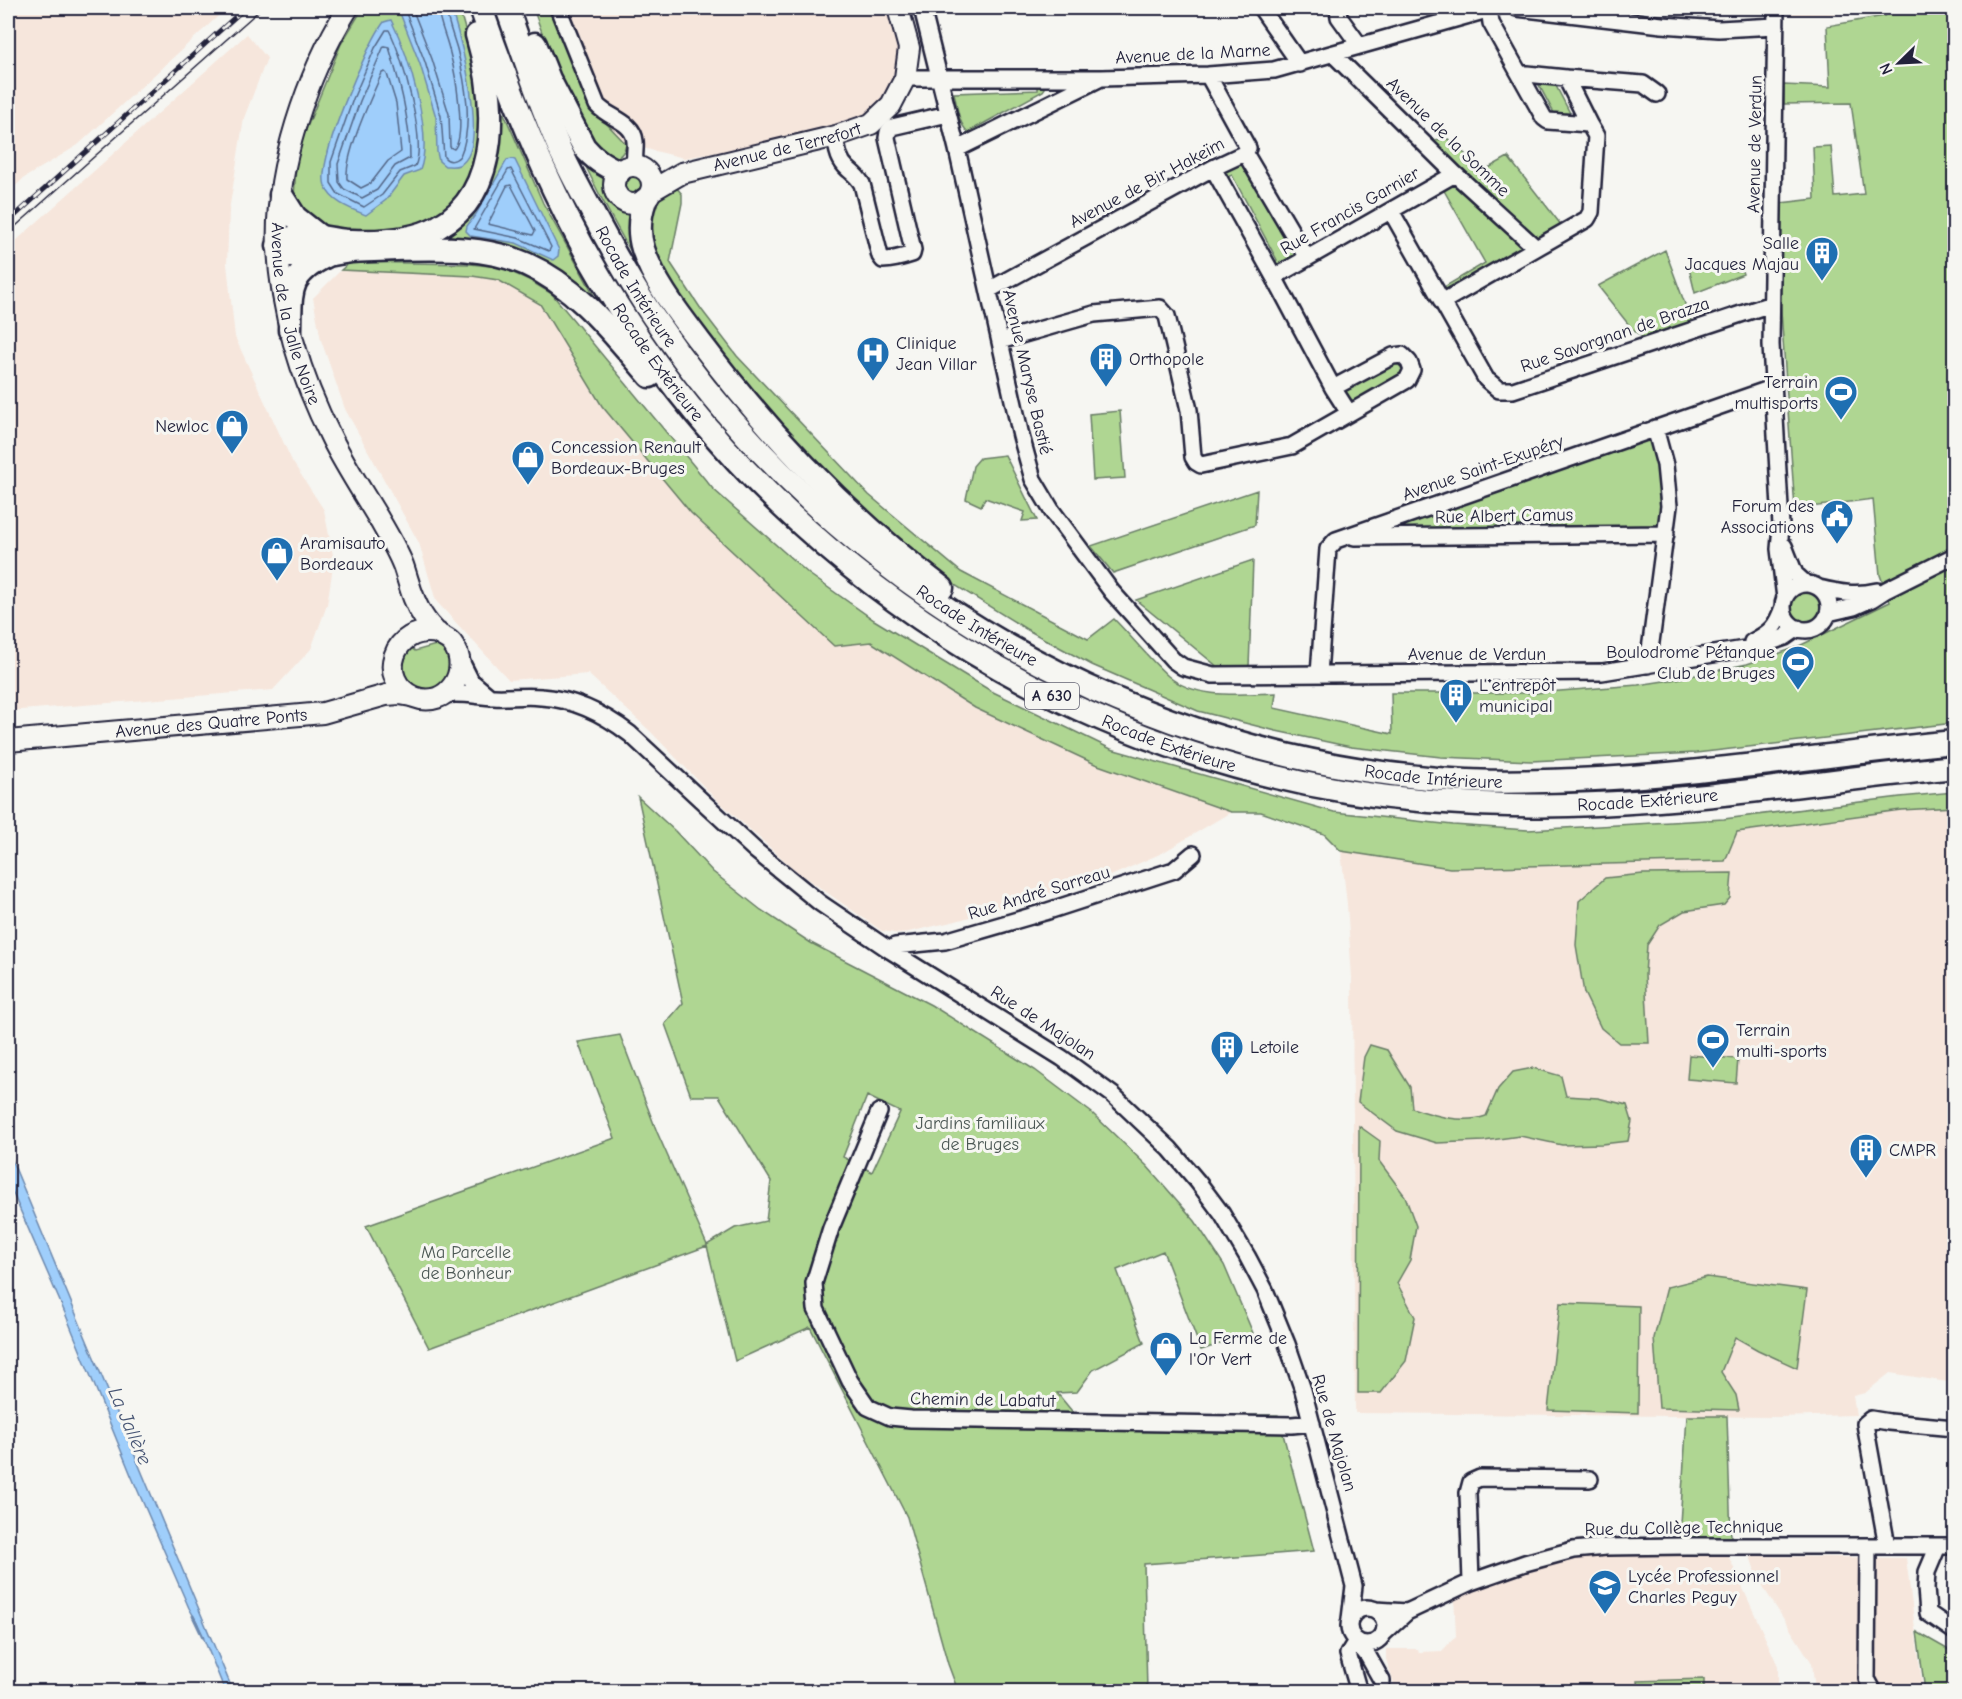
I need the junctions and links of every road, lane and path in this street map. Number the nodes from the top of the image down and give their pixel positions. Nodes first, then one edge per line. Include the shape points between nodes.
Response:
1 (348, 8) edge
2 (469, 8) edge
3 (481, 8) edge
4 (507, 8) edge
5 (520, 8) edge
6 (558, 8) edge
7 (898, 8) edge
8 (922, 8) edge
9 (1261, 8) edge
10 (1338, 8) edge
11 (1491, 8) edge
12 (1517, 8) edge
13 (1776, 8) edge
14 (1776, 26) junction
15 (1360, 46) junction
16 (1333, 54) junction
17 (1300, 64) junction
18 (1208, 75) junction
19 (1520, 75) junction
20 (905, 78) junction
21 (940, 78) junction
22 (1102, 78) junction
23 (1566, 78) junction
24 (1657, 94) dead end
25 (948, 114) junction
26 (1589, 124) junction
27 (836, 136) junction
28 (957, 149) junction
29 (1245, 153) junction
30 (1213, 168) junction
31 (1455, 174) junction
32 (640, 180) junction
33 (281, 195) junction
34 (1390, 211) junction
35 (325, 245) junction
36 (278, 246) junction
37 (1536, 248) junction
38 (1307, 258) junction
39 (1274, 277) junction
40 (989, 290) junction
41 (1442, 302) junction
42 (1771, 304) junction
43 (290, 330) junction
44 (1000, 340) junction
45 (1333, 388) junction
46 (1772, 388) junction
47 (1349, 413) junction
48 (1655, 428) junction
49 (764, 489) junction
50 (1780, 532) junction
51 (1666, 534) junction
52 (1342, 537) junction
53 (1954, 556) edge
54 (1813, 586) junction
55 (1886, 590) junction
56 (1784, 602) junction
57 (416, 606) junction
58 (1828, 613) junction
59 (1798, 628) junction
60 (438, 633) junction
61 (399, 649) junction
62 (1739, 649) junction
63 (460, 659) junction
64 (1648, 666) junction
65 (1319, 674) junction
66 (1213, 675) joint
67 (1078, 682) junction
68 (443, 695) junction
69 (411, 696) junction
70 (490, 697) junction
71 (355, 703) junction
72 (8, 741) edge
73 (1954, 742) edge
74 (1954, 767) edge
75 (1192, 854) dead end
76 (891, 951) junction
77 (879, 1112) dead end
78 (1312, 1423) junction
79 (1954, 1428) edge
80 (1590, 1479) dead end
81 (1868, 1546) junction
82 (1887, 1546) junction
83 (1938, 1546) junction
84 (1954, 1546) edge
85 (1471, 1582) junction
86 (1354, 1586) junction
87 (1374, 1609) junction
88 (1407, 1612) junction
89 (1350, 1619) junction
90 (1954, 1631) edge
91 (1382, 1635) junction
92 (1356, 1641) junction
93 (1384, 1686) edge
94 (1359, 1692) edge
95 (1874, 1692) edge

1 - 33 main road, Avenue de la Jalle Noire via 324,52 300,112
2 - 35 highway via 490,94 485,162 469,200 438,228 418,235
3 - 49 highway, Rocade Extérieure / A 630 via 533,145 588,257 648,352
4 - 67 highway, Rocade Intérieure / A 630 via 562,155 623,270 704,387 799,491 875,557 978,630
5 - 32 highway via 549,79 584,147 603,165
6 - 32 street via 597,105 632,132
7 - 20 main road, Avenue de Terrefort via 909,48
8 - 21 street, Avenue Maryse Bastié
9 - 17 street
10 - 15 street via 1339,17
11 - 15 street, Avenue de la Marne
11 - 19 street via 1491,23
12 - 14 street via 1719,29
13 - 14 street, Avenue de Verdun
14 - 42 street, Avenue de Verdun
15 - 16 street, Avenue de la Marne
16 - 17 street, Avenue de la Marne
16 - 31 street, Avenue de la Somme
17 - 18 street, Avenue de la Marne
18 - 22 street, Avenue de la Marne
18 - 29 street, Avenue de Bir Hakeïm via 1248,148
19 - 23 street
19 - 26 street via 1548,121
20 - 21 street, Avenue de la Marne
20 - 27 main road, Avenue de Terrefort via 891,105 871,124
21 - 22 street, Avenue de la Marne
21 - 25 street, Avenue Maryse Bastié
22 - 28 street
23 - 24 street via 1643,84
23 - 26 street
25 - 27 street via 892,127 888,132 913,250 912,254 887,260 880,256 862,184 845,167
25 - 28 street, Avenue Maryse Bastié
26 - 37 street via 1596,136 1591,212 1587,219
27 - 32 main road, Avenue de Terrefort
28 - 40 street, Avenue Maryse Bastié
29 - 30 street, Avenue de Bir Hakeïm
29 - 38 street
30 - 39 street
30 - 40 street, Avenue de Bir Hakeïm
31 - 34 street, Rue Francis Garnier
31 - 37 street, Avenue de la Somme
32 - 67 highway via 639,231 647,261 683,320 770,428 914,567
33 - 35 highway via 295,217
33 - 36 main road, Avenue de la Jalle Noire
34 - 38 street, Rue Francis Garnier
34 - 41 street, Rue Savorgnan de Brazza
35 - 36 highway via 305,234 287,238
35 - 43 highway via 295,280
35 - 49 highway via 352,251 467,249 526,264 548,275 581,300 677,408
36 - 43 main road, Avenue de la Jalle Noire
37 - 41 street
38 - 39 street, Rue Francis Garnier
39 - 45 street, Rue Francis Garnier
40 - 44 street, Avenue Maryse Bastié
41 - 42 street, Rue Savorgnan de Brazza via 1486,379 1499,390 1513,390
42 - 46 street, Avenue de Verdun
43 - 57 main road, Avenue de la Jalle Noire via 328,431 402,563
44 - 47 street via 1094,314 1161,308 1167,316 1186,400 1193,457 1206,465 1292,446
44 - 66 street, Avenue Maryse Bastié via 1029,467 1039,491 1098,575 1173,660 1183,667
45 - 47 street, Rue Francis Garnier
45 - 47 street via 1393,356 1402,355 1408,362 1412,370 1407,380
46 - 48 street, Avenue Saint-Exupéry
46 - 50 street, Avenue de Verdun
48 - 51 street via 1665,465 1669,506
48 - 52 street, Avenue Saint-Exupéry
49 - 74 highway, Rocade Extérieure / A 630 via 887,595 1012,676 1148,737 1256,772 1425,801 1541,806 1659,800
50 - 54 street, Avenue de Verdun via 1795,574
50 - 56 street, Avenue de Verdun
51 - 52 street, Rue Albert Camus
51 - 64 street
52 - 65 street via 1328,549
53 - 55 street
54 - 55 street via 1844,594
54 - 56 street via 1794,588
54 - 58 street via 1828,599
55 - 58 street via 1854,607
56 - 59 street via 1787,620
56 - 62 street, Avenue de Verdun via 1777,624 1767,635
57 - 60 main road
57 - 61 main road via 412,626
58 - 59 street via 1820,626
59 - 62 street, Avenue de Verdun via 1771,643
60 - 61 main road via 419,632
60 - 63 main road via 452,644
61 - 69 main road via 393,668 396,679
61 - 71 main road via 385,680
62 - 64 street, Avenue de Verdun
63 - 68 main road via 457,680
63 - 70 street via 471,681
64 - 65 street, Avenue de Verdun via 1566,673
65 - 66 street, Avenue de Verdun
67 - 73 highway, Rocade Intérieure / A 630 via 1162,718 1266,751 1360,769 1465,781 1677,773
68 - 69 main road via 432,699
68 - 70 street, Rue de Majolan
69 - 71 main road, Avenue des Quatre Ponts via 386,695
70 - 76 street, Rue de Majolan via 541,696 573,702 609,718 756,851 820,903
71 - 72 main road, Avenue des Quatre Ponts via 323,713
75 - 76 street, Rue André Sarreau via 1174,870 1099,895 966,935 895,946
76 - 78 street, Rue de Majolan via 1090,1076 1170,1149 1222,1214 1261,1282 1287,1344
77 - 78 street, Chemin de Labatut via 831,1228 814,1282 816,1309 850,1381 868,1407 890,1417 911,1419
78 - 86 street, Rue de Majolan
79 - 82 street via 1870,1419 1865,1424
80 - 85 street via 1480,1478 1471,1482
81 - 82 street, Rue du Collège Technique
81 - 85 street, Rue du Collège Technique via 1595,1548 1573,1550
81 - 95 street via 1867,1679
82 - 83 street, Rue du Collège Technique
83 - 84 street, Rue du Collège Technique
83 - 90 street via 1927,1572 1928,1612
85 - 88 street, Rue du Collège Technique
86 - 87 street, Rue de Majolan
86 - 89 street, Rue de Majolan
87 - 88 street, Rue du Collège Technique
87 - 89 street via 1361,1608
87 - 91 street via 1385,1623
88 - 91 street, Rue du Collège Technique
89 - 92 street via 1349,1631
91 - 92 street via 1372,1643
91 - 93 street via 1379,1652
92 - 93 street
92 - 94 street via 1348,1654

